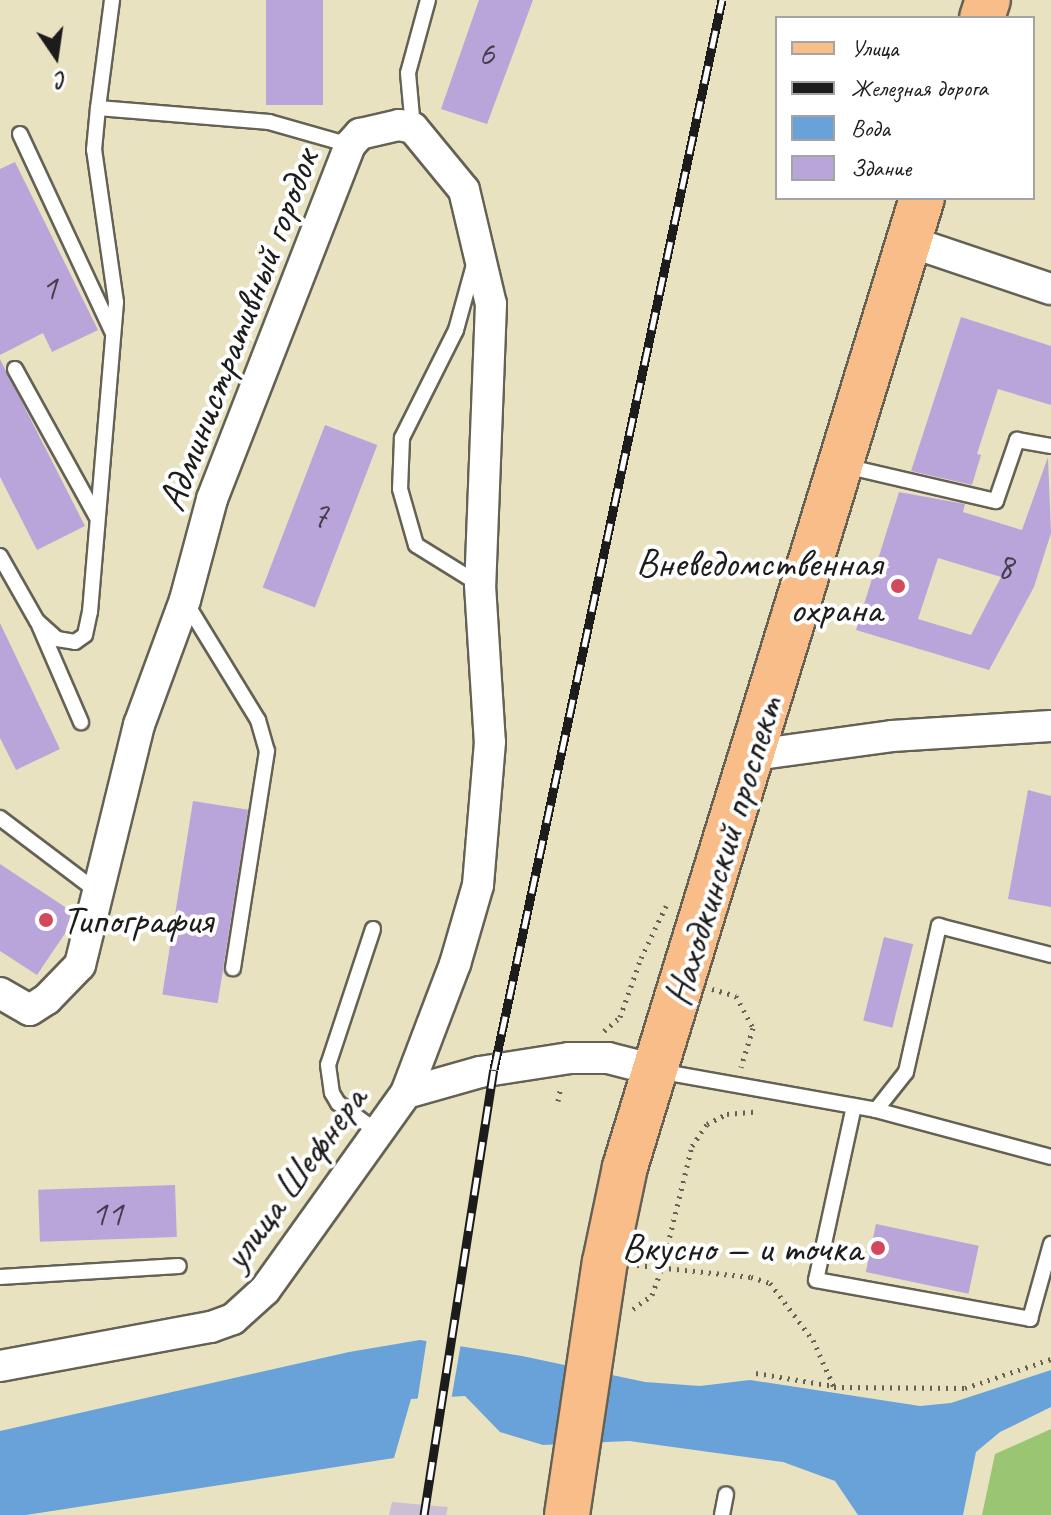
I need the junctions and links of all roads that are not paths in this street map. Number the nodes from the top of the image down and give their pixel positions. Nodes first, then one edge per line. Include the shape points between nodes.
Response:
1 (112, 0) edge
2 (428, 0) edge
3 (98, 108) junction
4 (413, 128) junction
5 (20, 134) dead end
6 (350, 145) junction
7 (921, 200) edge
8 (908, 241) junction
9 (477, 253) junction
10 (1051, 289) edge
11 (113, 334) junction
12 (15, 369) dead end
13 (1051, 446) edge
14 (841, 465) junction
15 (96, 516) junction
16 (0, 556) edge
17 (480, 585) junction
18 (185, 600) junction
19 (37, 621) junction
20 (1051, 702) edge
21 (81, 722) dead end
22 (1038, 727) edge
23 (754, 755) junction
24 (0, 818) edge
25 (100, 894) junction
26 (373, 929) dead end
27 (1051, 955) edge
28 (233, 968) dead end
29 (0, 993) edge
30 (655, 1070) junction
31 (406, 1093) junction
32 (854, 1106) junction
33 (876, 1110) junction
34 (380, 1133) junction
35 (1051, 1157) edge
36 (1051, 1244) edge
37 (179, 1266) dead end
38 (0, 1277) edge
39 (0, 1366) edge
40 (726, 1494) dead end
41 (568, 1508) edge
42 (722, 1515) edge

1 - 3 lane
2 - 4 lane via 408,73
3 - 6 lane via 269,122
3 - 11 lane via 94,150 116,302
4 - 6 street, Административный городок via 399,125 360,134
4 - 9 street via 464,190
5 - 11 lane
6 - 18 street, Административный городок via 212,499
7 - 8 main road, Находкинский проспект
8 - 10 street
8 - 14 main road, Находкинский проспект
9 - 17 street via 491,304
9 - 17 lane via 456,330 402,438 400,489 416,545
11 - 15 lane
12 - 15 lane
13 - 14 lane via 1017,440 996,501
14 - 23 main road, Находкинский проспект
15 - 19 lane via 85,635 75,642 57,639
16 - 19 lane
17 - 31 street via 490,742 478,885 455,964
18 - 25 street, Административный городок via 139,725
18 - 28 lane via 258,720 267,751
19 - 21 lane
20 - 22 street
22 - 23 street via 892,736
23 - 30 main road, Находкинский проспект
24 - 25 lane
25 - 29 street, Административный городок via 80,965 47,999 30,1010
26 - 34 lane via 328,1065 338,1103
27 - 33 lane via 939,926 906,1072
30 - 31 street, улица Шефнера via 608,1058 569,1058 480,1072
30 - 32 lane
30 - 41 main road, Находкинский проспект via 625,1167 605,1262 611,1319
31 - 34 street, улица Шефнера
32 - 33 lane
32 - 36 lane via 816,1280 1030,1319
33 - 35 lane
34 - 39 street, улица Шефнера via 265,1290 233,1319
37 - 38 lane
40 - 42 lane

